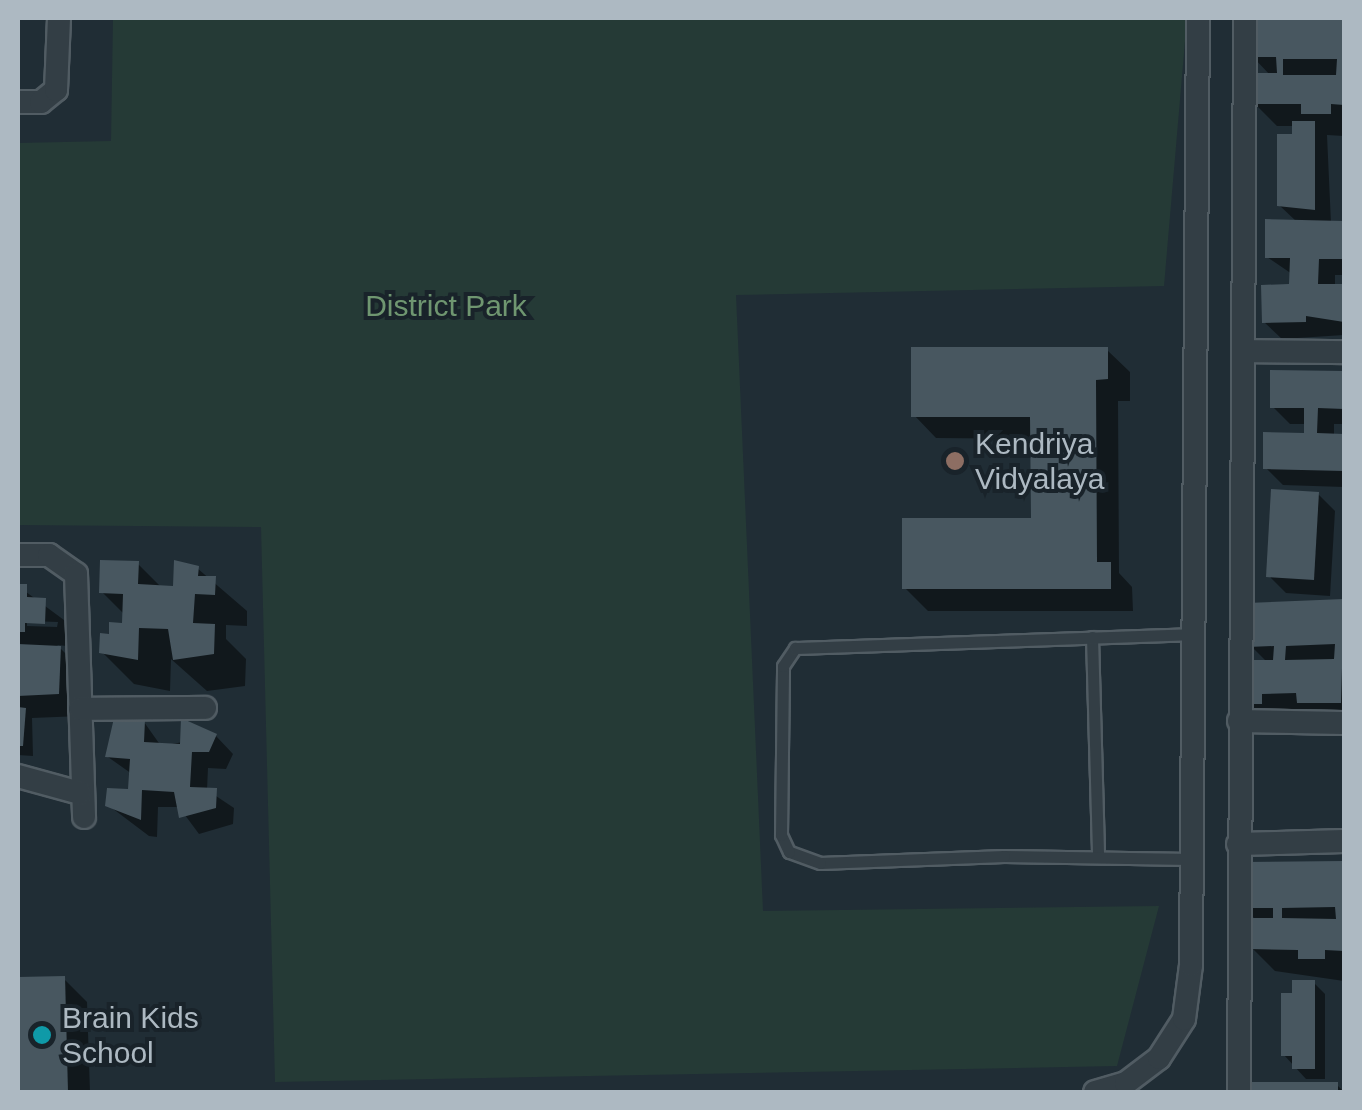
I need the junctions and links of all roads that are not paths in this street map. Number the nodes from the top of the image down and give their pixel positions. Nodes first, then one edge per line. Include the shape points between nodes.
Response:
1 (60, 18) edge
2 (1198, 18) edge
3 (1245, 18) edge
4 (18, 102) edge
5 (1246, 351) junction
6 (1344, 352) edge
7 (18, 555) edge
8 (1191, 634) junction
9 (1092, 637) junction
10 (204, 708) dead end
11 (80, 709) junction
12 (1239, 721) junction
13 (1344, 724) edge
14 (18, 776) edge
15 (80, 793) junction
16 (84, 817) dead end
17 (1344, 841) edge
18 (1238, 844) junction
19 (1098, 855) junction
20 (1191, 859) junction
21 (1096, 1092) edge
22 (1239, 1092) edge

1 - 4 street via 56,90 41,102
2 - 8 street
3 - 5 street
5 - 6 street
5 - 12 street
7 - 11 street via 49,556 76,574
8 - 9 lane
8 - 20 street
9 - 19 lane
9 - 19 lane via 795,648 783,666 780,835 789,852 820,864
10 - 11 street
11 - 15 street
12 - 13 street
12 - 18 street
14 - 15 street
15 - 16 street
17 - 18 street
18 - 22 street
19 - 20 lane
20 - 21 street via 1192,965 1184,1019 1159,1058 1126,1083

